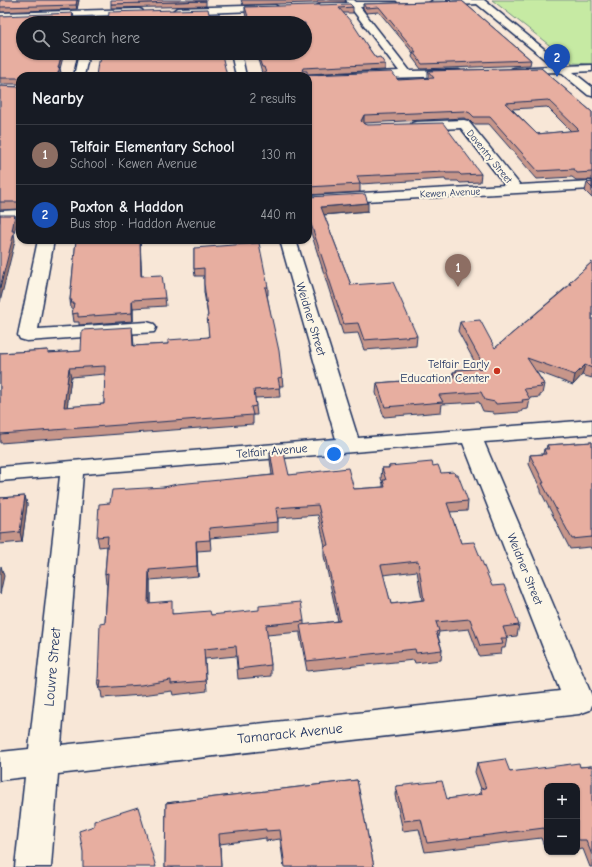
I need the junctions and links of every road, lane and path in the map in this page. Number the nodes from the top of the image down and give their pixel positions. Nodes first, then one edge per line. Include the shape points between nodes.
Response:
1 (222, 0) edge
2 (479, 1) edge
3 (352, 3) edge
4 (427, 3) edge
5 (403, 4) edge
6 (313, 7) edge
7 (282, 8) edge
8 (93, 9) junction
9 (169, 11) edge
10 (146, 12) edge
11 (226, 13) junction
12 (0, 16) edge
13 (92, 16) edge
14 (82, 60) edge
15 (238, 60) edge
16 (592, 68) edge
17 (562, 69) junction
18 (504, 71) edge
19 (80, 72) edge
20 (240, 72) edge
21 (472, 72) edge
22 (407, 74) junction
23 (312, 77) edge
24 (592, 93) edge
25 (400, 126) edge
26 (592, 185) edge
27 (515, 188) junction
28 (312, 200) edge
29 (16, 215) edge
30 (0, 216) edge
31 (45, 244) edge
32 (289, 244) edge
33 (147, 328) dead end
34 (592, 427) edge
35 (471, 436) junction
36 (349, 445) junction
37 (72, 468) junction
38 (0, 474) edge
39 (579, 701) joint
40 (43, 761) junction
41 (0, 766) edge
42 (33, 867) edge

1 - 11 street
2 - 4 street
2 - 17 street
3 - 5 street
3 - 6 street
3 - 22 street
7 - 11 street
8 - 10 street
8 - 12 street
8 - 13 street
9 - 11 street
14 - 19 street
15 - 20 street
16 - 17 street
17 - 18 street
17 - 24 street
21 - 22 street
22 - 23 street
25 - 27 street, Daventry Street via 464,124
26 - 27 street, Kewen Avenue
27 - 28 street, Kewen Avenue
29 - 30 street
31 - 33 street via 27,335
32 - 36 street, Weidner Street
34 - 35 street, Telfair Avenue
35 - 36 street, Telfair Avenue
35 - 39 street, Weidner Street
36 - 37 street, Telfair Avenue
37 - 38 street, Telfair Avenue
37 - 40 street, Louvre Street
39 - 40 street, Tamarack Avenue
40 - 41 street, Tamarack Avenue
40 - 42 street, Louvre Street

